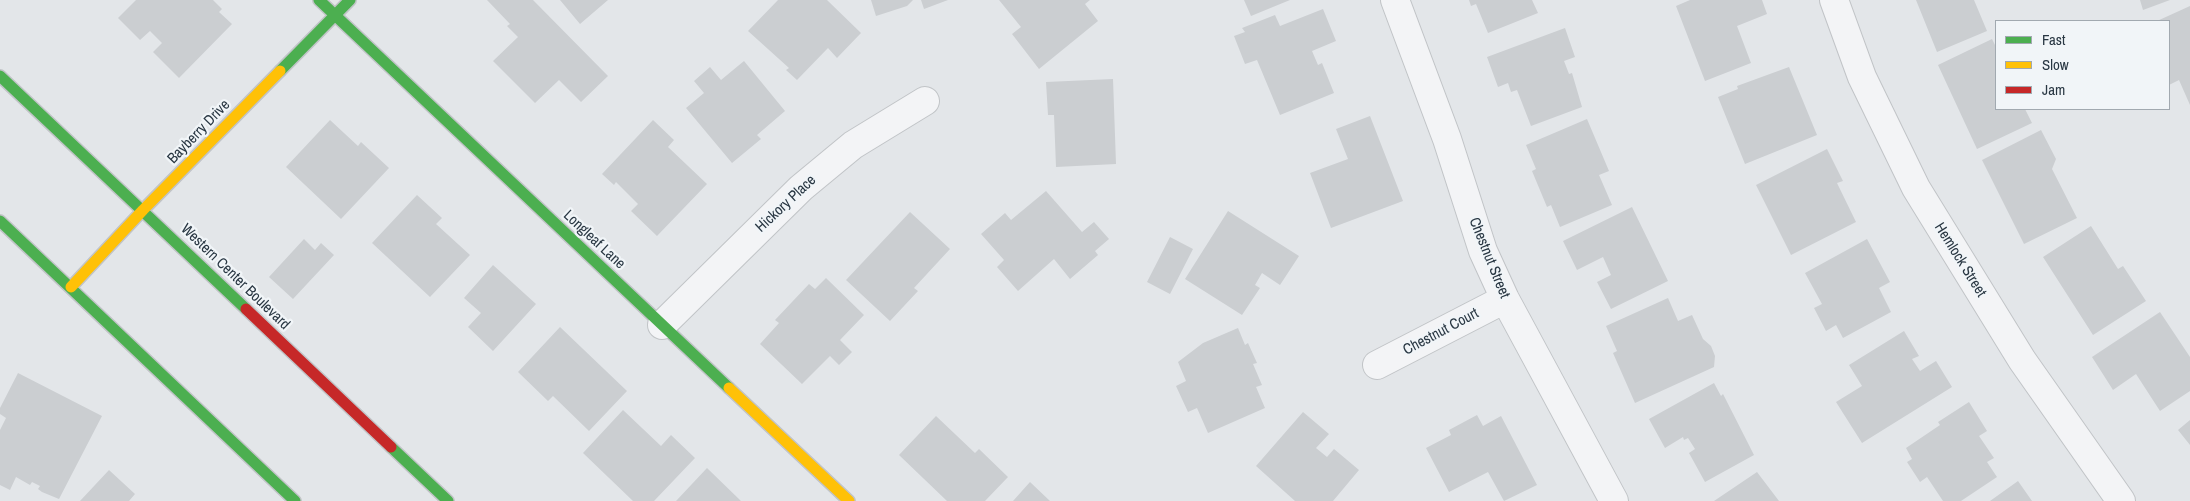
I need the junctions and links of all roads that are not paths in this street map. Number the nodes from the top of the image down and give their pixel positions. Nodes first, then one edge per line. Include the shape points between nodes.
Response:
1 (319, 0) edge
2 (350, 0) edge
3 (1395, 0) edge
4 (1834, 0) edge
5 (334, 15) junction
6 (0, 76) edge
7 (925, 101) dead end
8 (143, 210) junction
9 (0, 221) edge
10 (71, 287) junction
11 (1504, 298) junction
12 (662, 324) junction
13 (1377, 365) dead end
14 (295, 501) edge
15 (448, 501) edge
16 (849, 501) edge
17 (1614, 501) edge
18 (2120, 501) edge

1 - 5 street, Longleaf Lane
2 - 5 street, Bayberry Drive
3 - 11 street, Chestnut Street via 1447,139 1483,251
4 - 18 street, Hemlock Street via 1862,77 1916,188 2022,360
5 - 8 street, Bayberry Drive
5 - 12 street, Longleaf Lane
6 - 8 street, Western Center Boulevard
7 - 12 street, Hickory Place via 853,145 801,188
8 - 10 street, Bayberry Drive
8 - 15 street, Western Center Boulevard
9 - 10 street
10 - 14 street
11 - 13 street, Chestnut Court
11 - 17 street, Chestnut Street
12 - 16 street, Longleaf Lane

